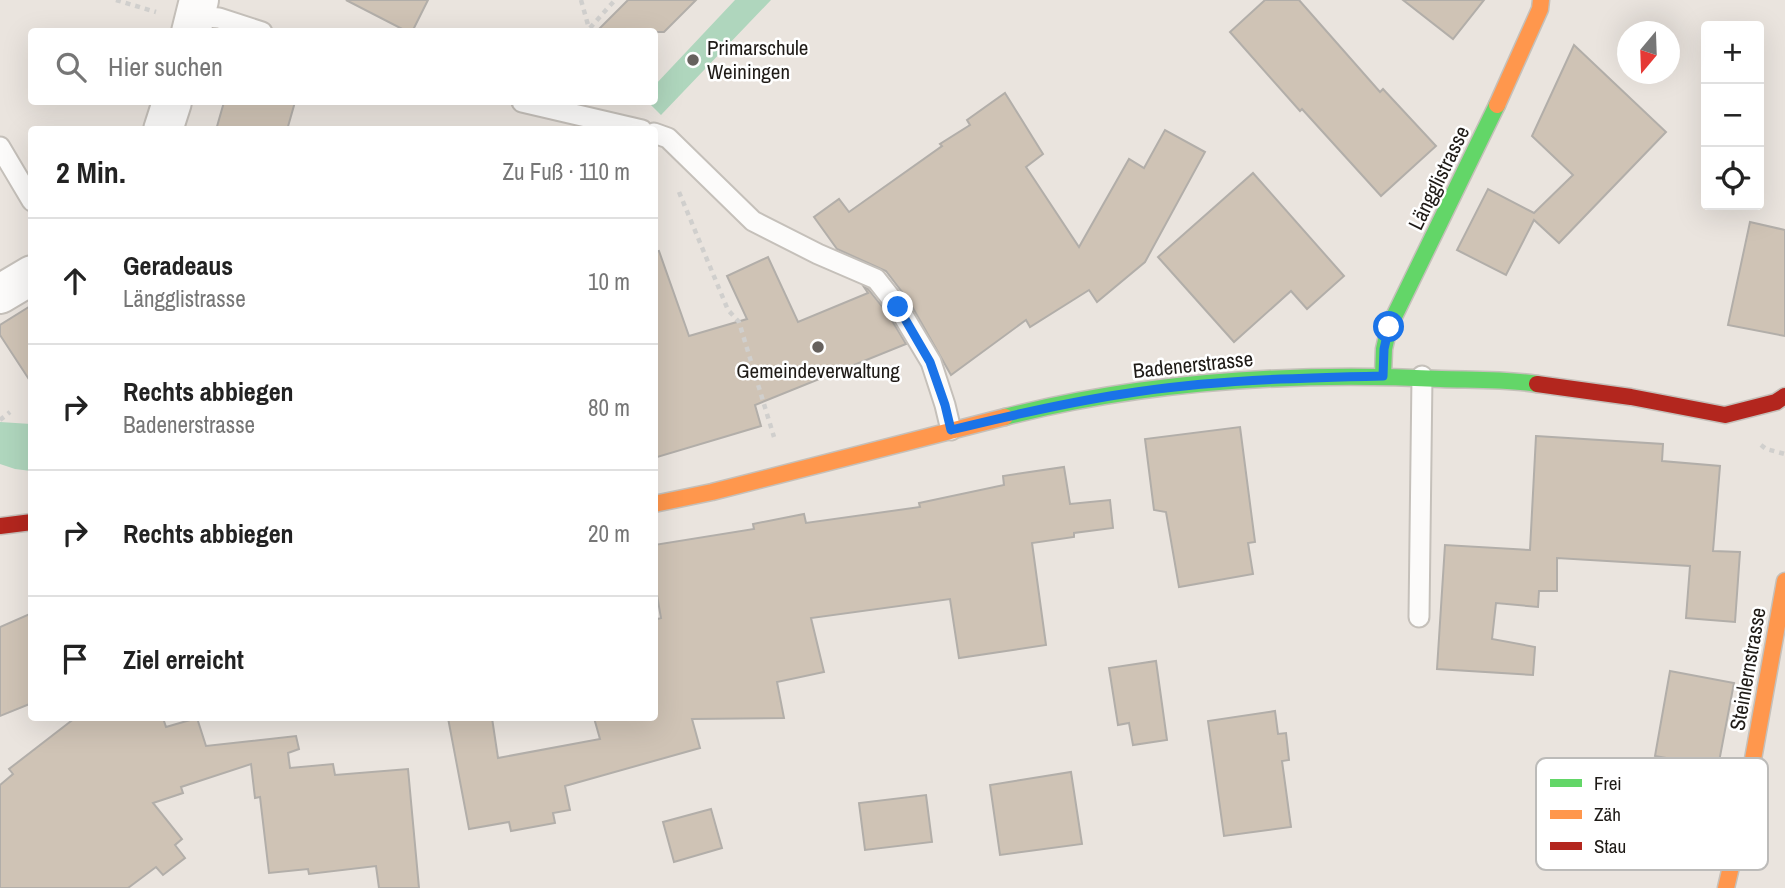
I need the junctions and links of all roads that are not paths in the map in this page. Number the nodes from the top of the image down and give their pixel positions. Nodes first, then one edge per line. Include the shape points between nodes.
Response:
1 (1541, 0) edge
2 (195, 16) edge
3 (250, 28) edge
4 (171, 105) edge
5 (535, 105) edge
6 (164, 126) edge
7 (625, 126) edge
8 (658, 134) edge
9 (0, 147) edge
10 (28, 194) edge
11 (28, 277) edge
12 (0, 294) edge
13 (1383, 376) junction
14 (1422, 376) junction
15 (1785, 396) edge
16 (951, 430) junction
17 (658, 503) edge
18 (28, 522) edge
19 (0, 526) edge
20 (1785, 581) edge
21 (1419, 617) dead end
22 (1752, 758) edge
23 (1730, 870) edge
24 (1726, 888) edge

1 - 13 street, Längglistrasse via 1487,128 1389,327
2 - 3 lane
4 - 6 street
5 - 7 lane
8 - 16 lane via 668,138 753,222 876,279 930,362
9 - 10 lane
11 - 12 street
13 - 14 street, Badenerstrasse
13 - 16 street, Badenerstrasse via 1258,379 1125,393
14 - 15 street, Badenerstrasse via 1531,383 1726,415
14 - 21 lane
16 - 17 street, Badenerstrasse
18 - 19 street
20 - 22 street, Steinlernstrasse
23 - 24 street, Steinlernstrasse

